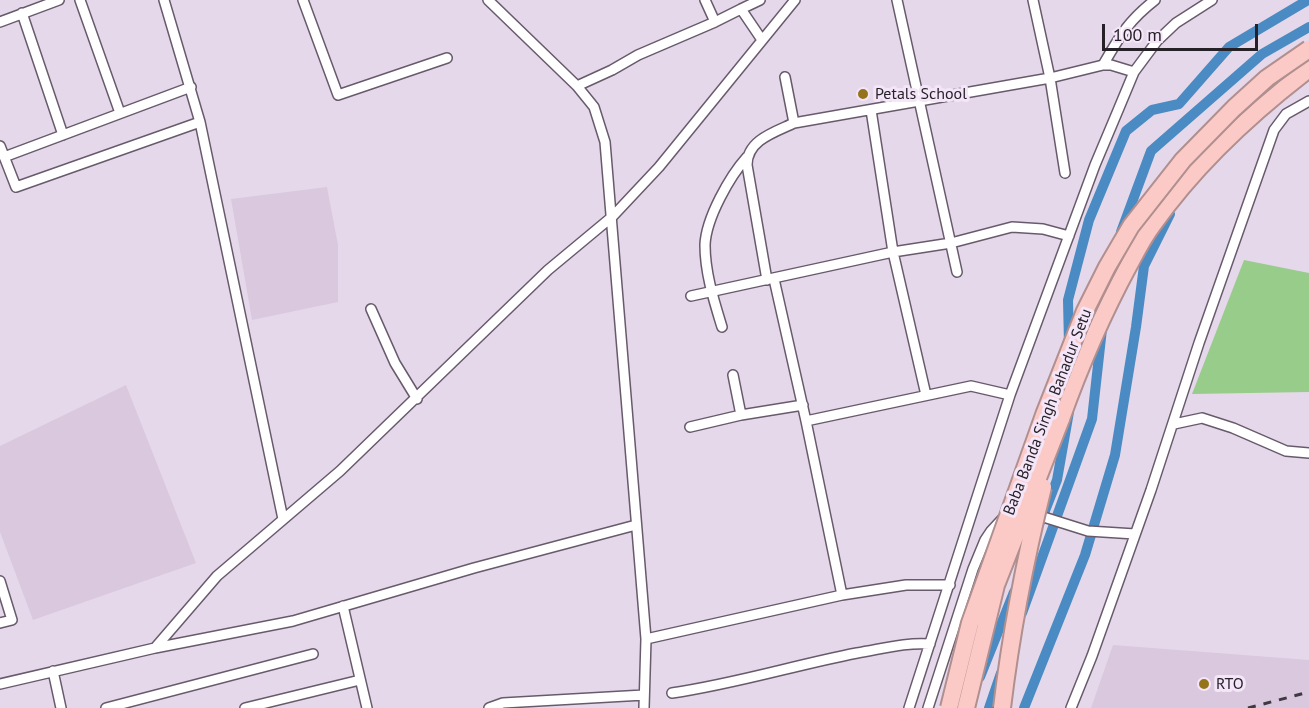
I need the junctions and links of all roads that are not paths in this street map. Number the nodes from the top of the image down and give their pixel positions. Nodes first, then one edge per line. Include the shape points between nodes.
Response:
1 (59, 0) edge
2 (80, 0) edge
3 (164, 0) edge
4 (303, 0) edge
5 (488, 0) edge
6 (705, 0) edge
7 (760, 0) edge
8 (795, 0) edge
9 (897, 0) edge
10 (1033, 0) edge
11 (1155, 0) edge
12 (1212, 0) edge
13 (741, 9) junction
14 (22, 13) junction
15 (0, 22) edge
16 (715, 22) junction
17 (762, 40) junction
18 (1309, 49) edge
19 (447, 58) dead end
20 (1103, 65) junction
21 (1309, 69) edge
22 (1134, 72) junction
23 (785, 76) dead end
24 (1050, 78) junction
25 (577, 86) junction
26 (190, 87) junction
27 (919, 100) junction
28 (1309, 101) edge
29 (871, 110) junction
30 (120, 113) junction
31 (200, 122) junction
32 (794, 123) junction
33 (63, 135) junction
34 (0, 146) edge
35 (4, 157) junction
36 (747, 157) junction
37 (1065, 173) dead end
38 (613, 216) junction
39 (1069, 236) junction
40 (951, 243) junction
41 (893, 252) junction
42 (957, 272) dead end
43 (770, 279) junction
44 (712, 293) junction
45 (691, 296) dead end
46 (370, 309) dead end
47 (722, 327) dead end
48 (734, 375) dead end
49 (926, 395) junction
50 (1010, 395) junction
51 (417, 399) junction
52 (802, 405) junction
53 (741, 415) junction
54 (1061, 419) junction
55 (806, 422) junction
56 (1174, 424) junction
57 (690, 427) dead end
58 (1309, 453) edge
59 (283, 519) junction
60 (636, 525) junction
61 (967, 531) junction
62 (1135, 534) junction
63 (987, 536) junction
64 (0, 581) edge
65 (950, 585) junction
66 (2, 595) edge
67 (842, 595) junction
68 (343, 606) junction
69 (0, 623) edge
70 (646, 639) junction
71 (930, 644) junction
72 (155, 648) junction
73 (313, 654) dead end
74 (53, 671) junction
75 (360, 680) junction
76 (0, 684) edge
77 (672, 693) dead end
78 (644, 695) junction
79 (61, 708) edge
80 (106, 708) edge
81 (245, 708) edge
82 (367, 708) edge
83 (489, 708) edge
84 (644, 708) edge
85 (909, 708) edge
86 (928, 708) edge
87 (949, 708) edge
88 (966, 708) edge
89 (1002, 708) edge
90 (1071, 708) edge

1 - 14 street
2 - 30 street
3 - 26 street
4 - 19 street via 338,95
5 - 25 street
6 - 16 street
7 - 13 street
8 - 17 street
9 - 27 street
10 - 24 street
11 - 20 street via 1125,28
12 - 22 street via 1176,23
13 - 16 street
13 - 17 street
14 - 15 street
14 - 33 street
16 - 25 street
17 - 38 street via 659,167
18 - 87 highway, Baba Banda Singh Bahadur Setu, bridge via 1267,78 1183,160 1131,226 1107,267 1085,310 1044,415 970,623
20 - 22 street
20 - 24 street
21 - 54 highway, Baba Banda Singh Bahadur Setu via 1267,101 1206,159 1150,227 1109,301
22 - 39 street
23 - 32 street
24 - 27 street
24 - 37 street
25 - 38 street via 594,107 606,142
26 - 30 street
26 - 31 street
27 - 29 street
27 - 40 street
28 - 56 street via 1286,114 1274,130
29 - 32 street
29 - 41 street
30 - 33 street
31 - 35 street via 16,187
31 - 59 street
32 - 36 street via 759,140
33 - 35 street
34 - 35 street
36 - 43 street
36 - 44 street via 726,186 707,234
38 - 51 street via 548,270
38 - 60 street
39 - 40 street via 1012,227
39 - 50 street
40 - 41 street
40 - 42 street
41 - 43 street
41 - 49 street
43 - 44 street
43 - 52 street
44 - 45 street
44 - 47 street
46 - 51 street via 394,363
48 - 53 street
49 - 50 street via 971,386
49 - 55 street
50 - 61 street
51 - 59 street
52 - 53 street
52 - 55 street
53 - 57 street
54 - 88 highway, Baba Banda Singh Bahadur Setu, bridge via 996,585
54 - 89 highway, bridge via 1029,546
55 - 67 street
56 - 58 street via 1202,418 1286,451
56 - 62 street
59 - 72 street via 217,576
60 - 68 street
60 - 70 street
61 - 63 street
61 - 65 street
62 - 63 street, bridge via 1088,531 1014,507
62 - 90 street
63 - 86 street
64 - 66 street
65 - 67 street via 906,585
65 - 71 street
66 - 69 street via 12,620
67 - 70 street
68 - 72 street via 293,621
68 - 75 street
70 - 78 street
71 - 77 street via 856,654
71 - 85 street
72 - 74 street
73 - 80 street
74 - 76 street
74 - 79 street
75 - 81 street
75 - 82 street
78 - 83 street via 503,703
78 - 84 street

